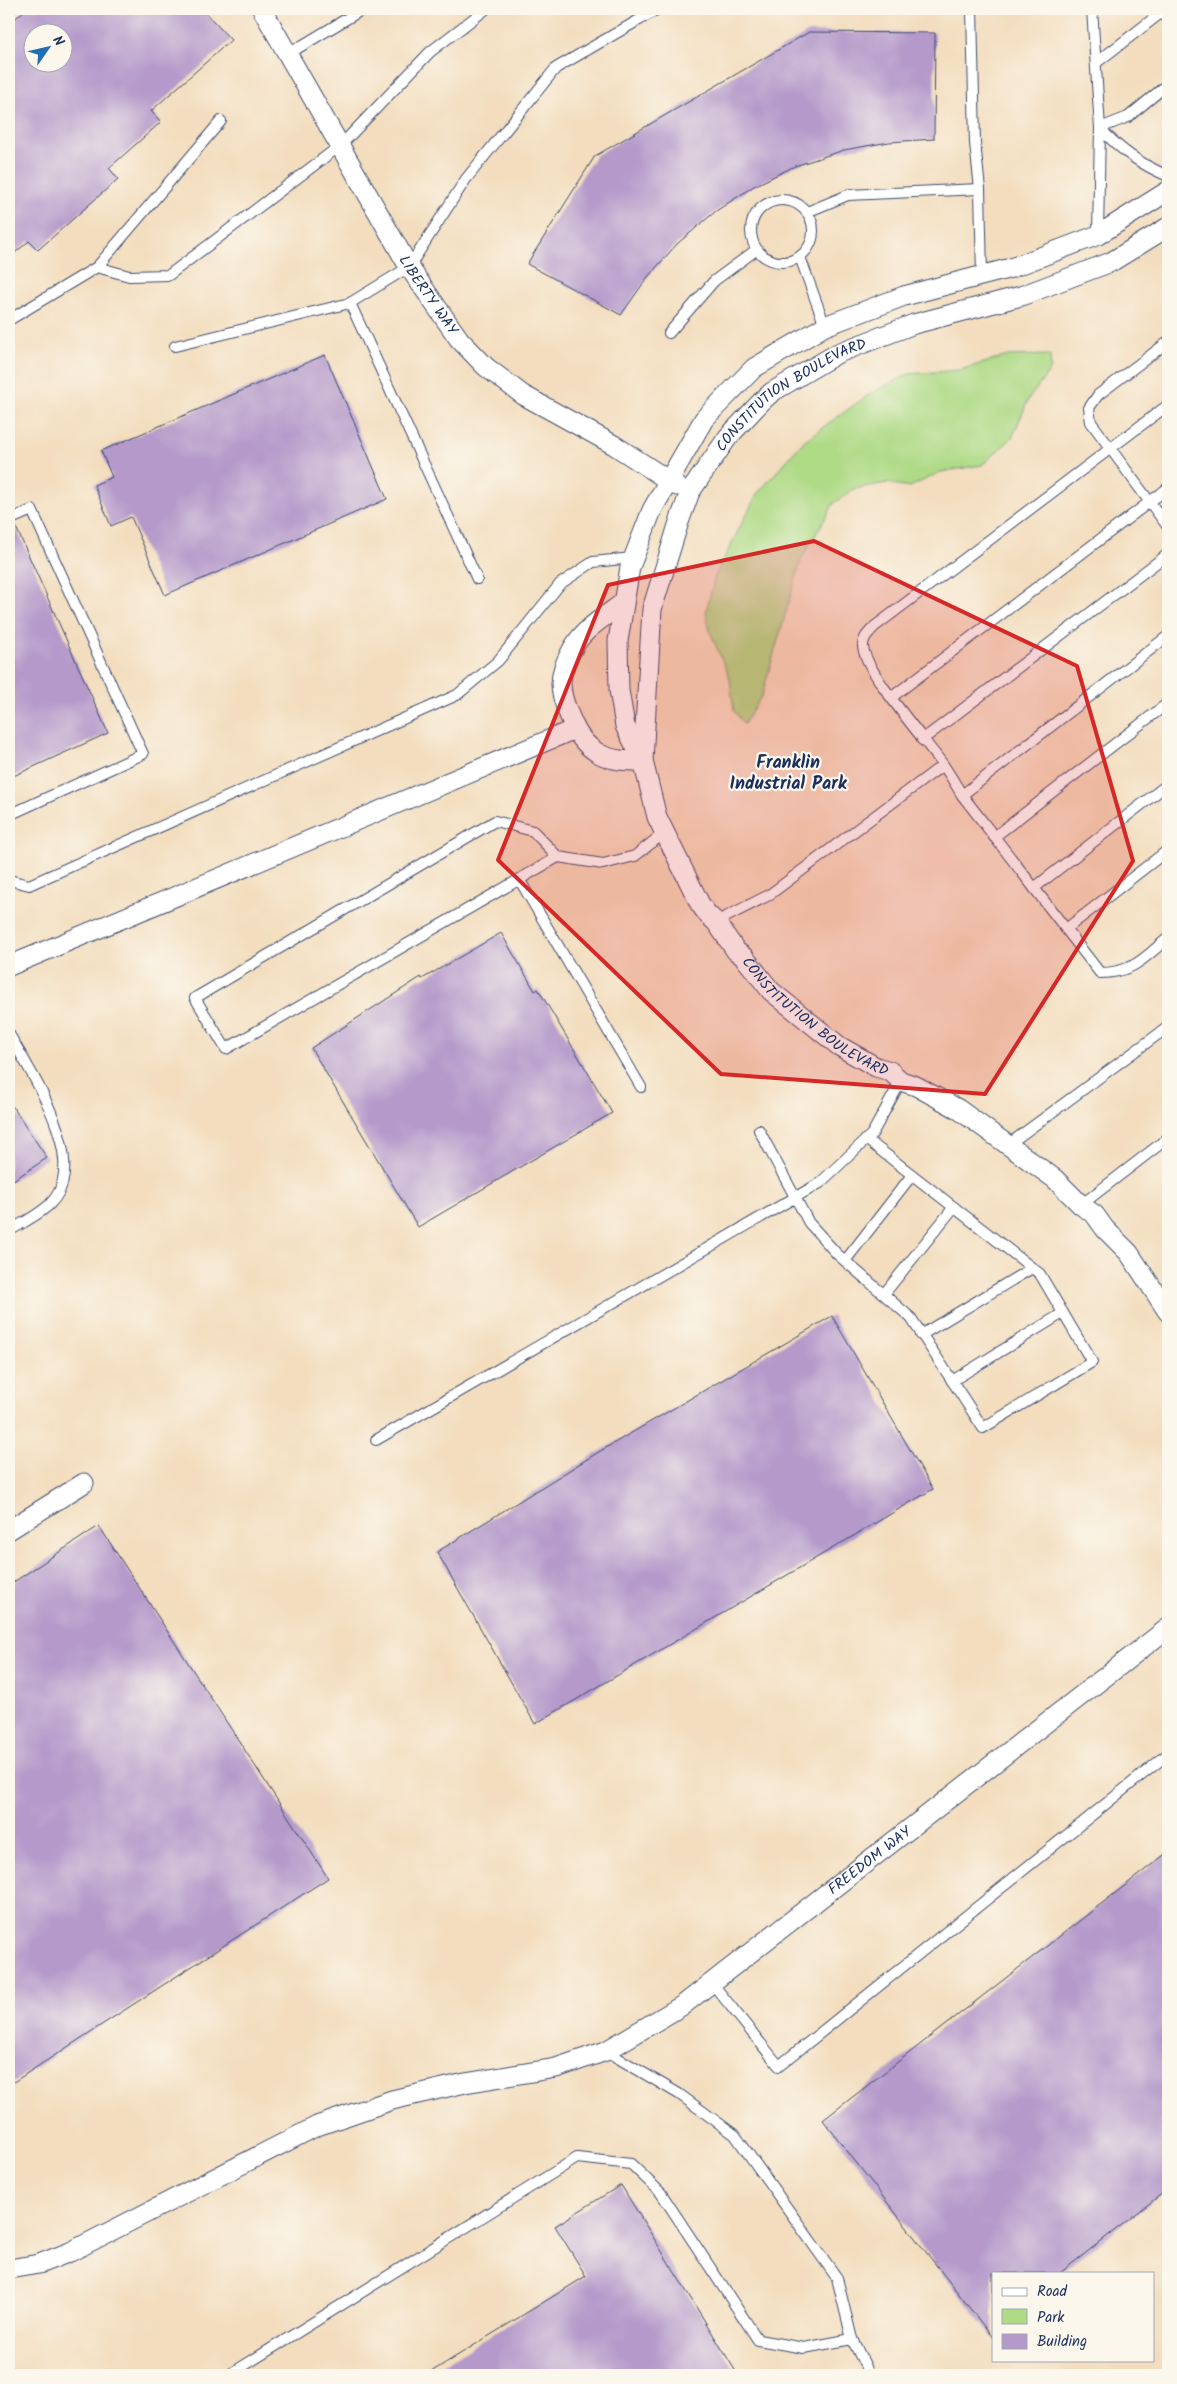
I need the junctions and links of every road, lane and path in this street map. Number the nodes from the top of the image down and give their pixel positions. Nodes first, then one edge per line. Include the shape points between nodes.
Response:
1 (262, 9) edge
2 (363, 9) edge
3 (486, 9) edge
4 (658, 9) edge
5 (972, 9) edge
6 (1092, 9) edge
7 (1166, 9) edge
8 (288, 54) junction
9 (1096, 63) junction
10 (1168, 84) edge
11 (220, 121) dead end
12 (1100, 128) junction
13 (341, 145) junction
14 (1168, 176) edge
15 (980, 189) junction
16 (1168, 191) edge
17 (807, 212) junction
18 (1168, 227) edge
19 (1098, 235) junction
20 (756, 250) junction
21 (800, 257) junction
22 (97, 267) junction
23 (410, 267) junction
24 (982, 275) junction
25 (350, 304) junction
26 (9, 320) edge
27 (825, 326) junction
28 (669, 333) dead end
29 (1168, 342) edge
30 (175, 346) dead end
31 (1168, 405) edge
32 (1110, 448) junction
33 (667, 480) junction
34 (1168, 488) edge
35 (690, 492) junction
36 (1150, 502) junction
37 (9, 520) edge
38 (1168, 527) edge
39 (1168, 554) edge
40 (634, 558) junction
41 (478, 579) dead end
42 (624, 602) junction
43 (1168, 636) edge
44 (892, 697) junction
45 (1168, 703) edge
46 (574, 729) junction
47 (922, 740) junction
48 (643, 761) junction
49 (943, 765) junction
50 (1168, 784) edge
51 (962, 795) junction
52 (9, 816) edge
53 (664, 833) junction
54 (994, 836) junction
55 (1168, 850) edge
56 (558, 857) junction
57 (519, 879) junction
58 (9, 880) edge
59 (1034, 888) junction
60 (716, 922) junction
61 (1066, 929) junction
62 (1168, 938) edge
63 (9, 966) edge
64 (1168, 1027) edge
65 (9, 1034) edge
66 (901, 1082) junction
67 (641, 1087) dead end
68 (759, 1130) dead end
69 (1168, 1138) edge
70 (866, 1139) junction
71 (1009, 1144) junction
72 (912, 1175) junction
73 (794, 1197) junction
74 (1081, 1205) junction
75 (954, 1207) junction
76 (9, 1232) edge
77 (845, 1261) junction
78 (1032, 1268) junction
79 (884, 1294) junction
80 (1168, 1312) edge
81 (1063, 1313) junction
82 (921, 1335) junction
83 (952, 1381) junction
84 (376, 1440) dead end
85 (84, 1483) dead end
86 (9, 1530) edge
87 (1168, 1628) edge
88 (1168, 1754) edge
89 (712, 1983) junction
90 (606, 2051) junction
91 (9, 2269) edge
92 (852, 2339) junction
93 (229, 2375) edge
94 (870, 2375) edge

1 - 8 street, LIBERTY WAY
2 - 8 lane
3 - 13 lane via 430,52
4 - 23 lane via 556,68 466,179
5 - 15 lane via 975,142
6 - 9 lane
7 - 9 lane
8 - 13 street, LIBERTY WAY
9 - 12 lane
10 - 12 lane via 1128,117
11 - 22 lane
12 - 14 lane via 1118,148 1136,161
12 - 19 lane
13 - 22 lane via 169,275 129,276
13 - 23 street, LIBERTY WAY
15 - 17 lane via 848,195
15 - 24 lane
16 - 19 street, CONSTITUTION BOULEVARD
17 - 20 lane via 800,205 782,199 763,206 752,221 752,241
17 - 21 lane via 812,221 812,241
18 - 35 street, CONSTITUTION BOULEVARD via 1111,262 1020,296 914,324 838,353 772,392 761,402 728,437
19 - 24 street, CONSTITUTION BOULEVARD via 1011,268
20 - 21 lane via 763,257 782,263
20 - 28 lane via 714,281
21 - 27 lane
22 - 26 lane
23 - 25 lane
23 - 33 street, LIBERTY WAY via 459,339 486,367 523,395
24 - 27 street, CONSTITUTION BOULEVARD via 904,296
25 - 30 lane
25 - 41 lane
27 - 33 street, CONSTITUTION BOULEVARD via 754,368 740,381 704,419
29 - 32 lane via 1098,395 1089,408 1091,422
31 - 32 lane
32 - 36 lane
32 - 44 lane via 874,627 864,638 863,648 872,668
33 - 35 street, LIBERTY WAY
33 - 40 street, CONSTITUTION BOULEVARD
34 - 36 lane
35 - 48 street, CONSTITUTION BOULEVARD via 652,609
36 - 38 lane
36 - 44 lane
37 - 52 lane via 32,510 143,754
39 - 47 lane
40 - 42 street, CONSTITUTION BOULEVARD
40 - 58 lane via 593,562 560,584 498,661 457,695 28,885
42 - 46 street via 581,636 566,660 561,678 561,698
42 - 48 street, CONSTITUTION BOULEVARD via 618,641 620,690 625,726
43 - 51 lane
44 - 47 lane
45 - 54 lane
46 - 48 street via 584,743 599,753 618,760
46 - 63 street
47 - 49 lane
48 - 53 street, CONSTITUTION BOULEVARD
49 - 51 lane
49 - 60 lane via 769,895
50 - 59 lane
51 - 54 lane
53 - 56 lane via 635,856 603,864
53 - 60 street, CONSTITUTION BOULEVARD via 700,904
54 - 59 lane
55 - 61 lane
56 - 57 lane
56 - 57 lane via 533,831 495,821 195,998 226,1049
57 - 67 lane
59 - 61 lane
60 - 66 street, CONSTITUTION BOULEVARD via 771,991 838,1046 890,1071
61 - 62 lane via 1100,973 1119,973
64 - 71 lane
65 - 76 lane via 35,1080 63,1142 65,1179 51,1204
66 - 70 lane
66 - 71 street, CONSTITUTION BOULEVARD via 916,1086 958,1109
68 - 73 lane
69 - 74 lane
70 - 72 lane
70 - 73 lane via 820,1182
71 - 74 street, CONSTITUTION BOULEVARD via 1055,1179
72 - 75 lane
72 - 77 lane
73 - 77 lane via 809,1223
73 - 84 lane
74 - 80 street, CONSTITUTION BOULEVARD via 1095,1215 1129,1253
75 - 78 lane
75 - 79 lane
77 - 79 lane
78 - 81 lane via 1040,1274
78 - 82 lane
79 - 82 lane via 910,1318
81 - 83 lane
81 - 83 lane via 1092,1362 983,1428
82 - 83 lane
85 - 86 street
87 - 89 street, FREEDOM WAY
88 - 89 lane via 779,2066
89 - 90 street, FREEDOM WAY via 659,2021
90 - 91 street, FREEDOM WAY via 556,2068 465,2083 392,2100 317,2126 70,2252 39,2264
90 - 92 lane via 679,2094 735,2135 837,2278
92 - 93 lane via 804,2348 758,2340 661,2193 631,2164 577,2158
92 - 94 lane

